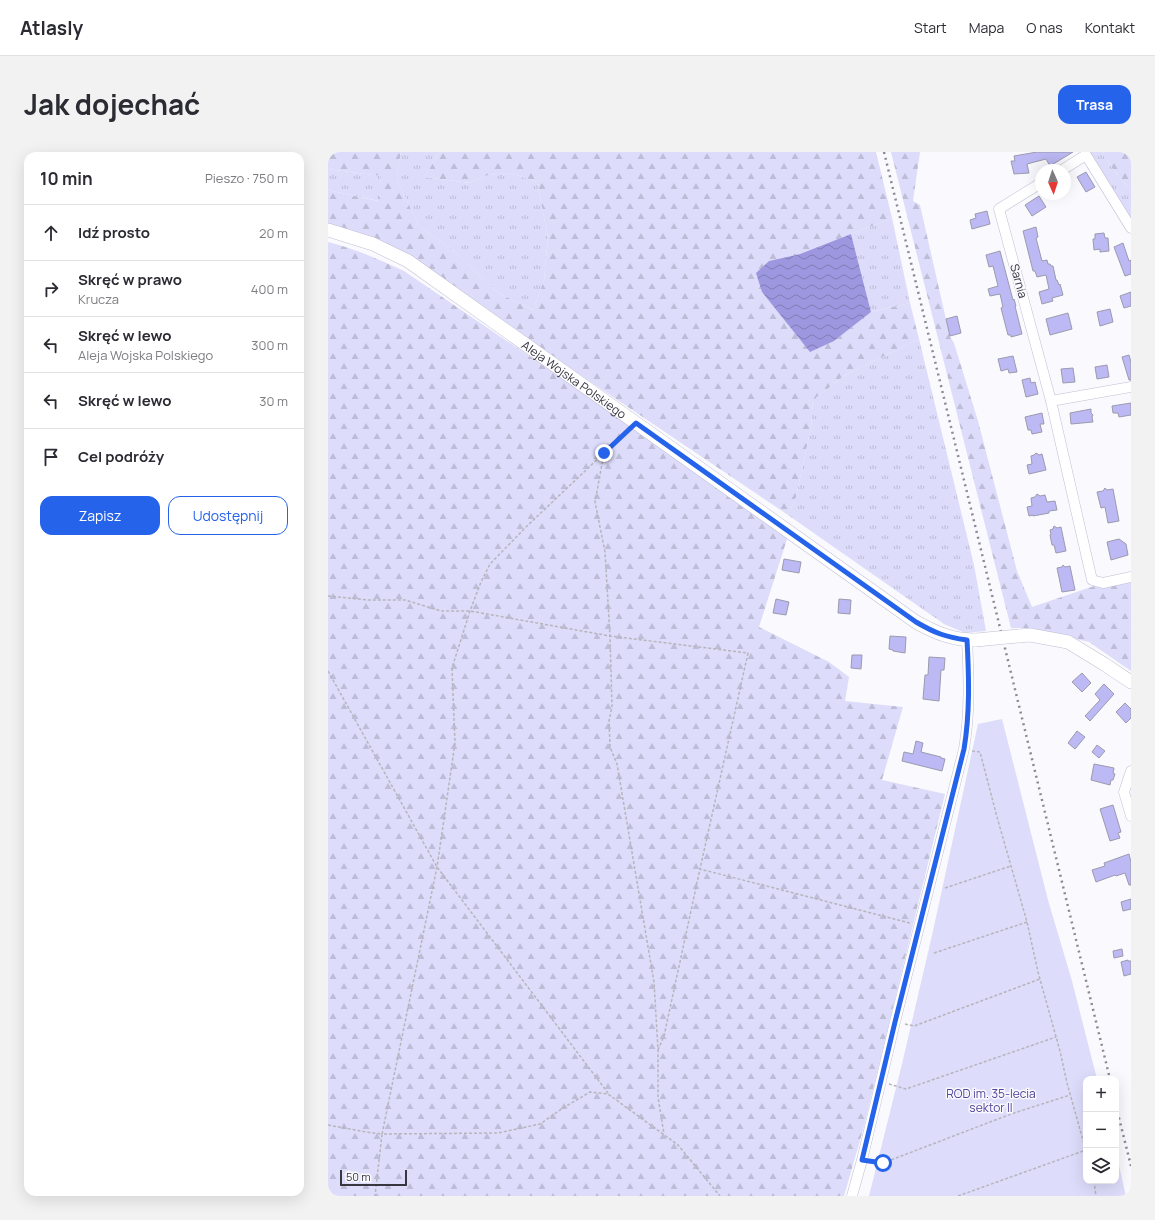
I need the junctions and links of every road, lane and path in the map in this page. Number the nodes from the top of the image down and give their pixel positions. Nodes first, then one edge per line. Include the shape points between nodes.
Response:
1 (1071, 164) edge
2 (1035, 187) edge
3 (1131, 228) edge
4 (328, 230) edge
5 (1131, 387) edge
6 (1051, 401) junction
7 (636, 423) junction
8 (604, 453) junction
9 (1131, 577) edge
10 (328, 596) edge
11 (470, 611) junction
12 (610, 636) junction
13 (972, 640) junction
14 (328, 671) edge
15 (1131, 682) edge
16 (964, 749) junction
17 (1131, 771) edge
18 (1131, 816) edge
19 (1011, 866) junction
20 (437, 867) junction
21 (700, 869) junction
22 (945, 888) dead end
23 (1026, 922) junction
24 (910, 923) dead end
25 (934, 953) dead end
26 (1040, 978) junction
27 (895, 1022) junction
28 (1056, 1037) junction
29 (658, 1050) junction
30 (880, 1082) junction
31 (608, 1094) junction
32 (1070, 1095) junction
33 (328, 1125) edge
34 (382, 1134) junction
35 (664, 1134) junction
36 (1085, 1148) edge
37 (1083, 1151) edge
38 (862, 1160) junction
39 (1094, 1184) edge
40 (374, 1196) edge
41 (720, 1196) edge
42 (852, 1196) edge
43 (958, 1196) edge
44 (1096, 1196) edge

1 - 3 street via 1086,155
2 - 6 street, Sarnia via 1000,209
4 - 7 street, Aleja Wojska Polskiego via 372,244 408,261
5 - 6 street
6 - 9 street, Sarnia via 1092,580 1103,583
7 - 8 path
7 - 13 street, Aleja Wojska Polskiego via 916,622 950,638
8 - 11 path via 490,564
8 - 12 path via 595,502 605,552
10 - 11 path via 405,600 441,611
11 - 12 path
11 - 20 path via 452,668 454,743
12 - 21 path via 748,653
12 - 29 path via 610,747 617,764 654,982
13 - 15 street, Aleja Wojska Polskiego, bridge via 1030,635 1068,642
13 - 16 street
14 - 20 path
16 - 19 path via 980,752
16 - 27 street
17 - 18 street via 1124,792
19 - 22 path
19 - 23 path
20 - 31 path
20 - 34 path
21 - 24 path
21 - 29 path via 664,1036
23 - 25 path
23 - 26 path
26 - 27 path via 914,1026
26 - 28 path
27 - 30 street
28 - 30 path via 906,1089
28 - 32 path
29 - 35 path via 658,1097
30 - 38 street
31 - 34 path via 590,1092 540,1124 498,1134
31 - 35 path
32 - 36 path
32 - 38 path via 1011,1114 883,1163
33 - 34 path
34 - 40 path
35 - 41 path via 678,1145
37 - 43 path
38 - 42 street
39 - 44 path

